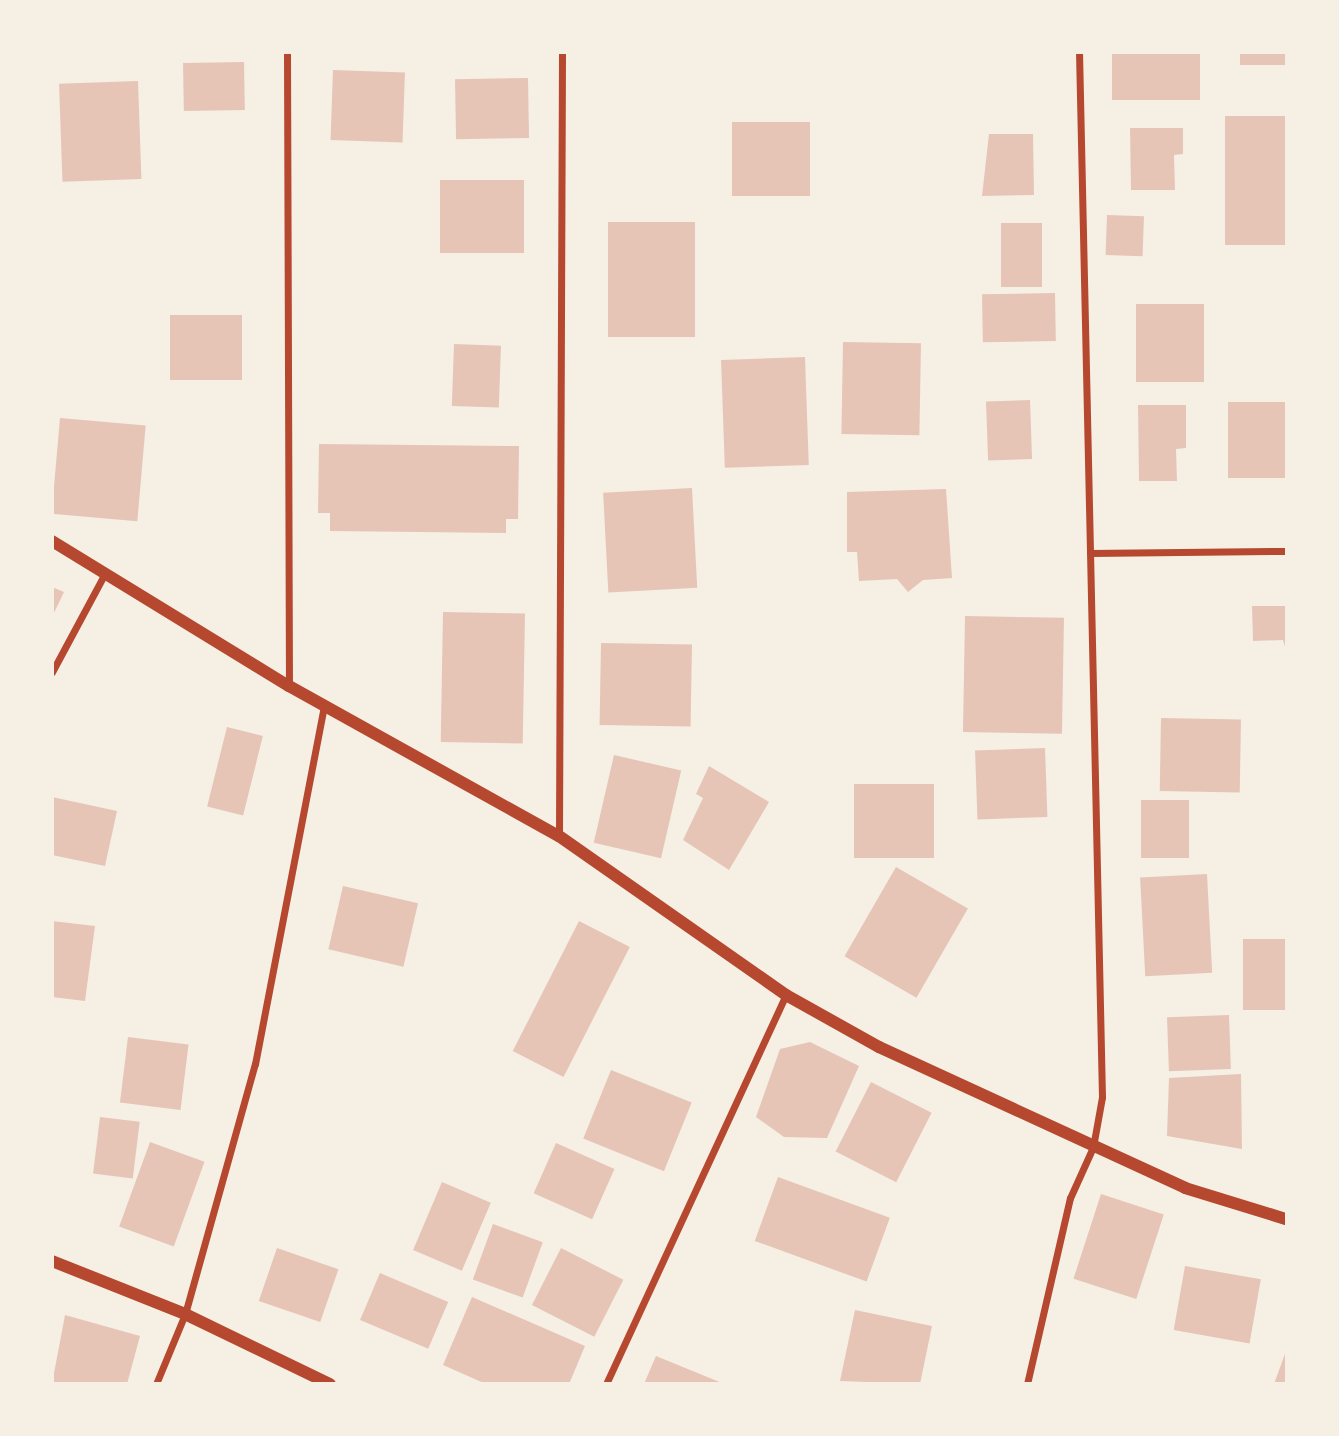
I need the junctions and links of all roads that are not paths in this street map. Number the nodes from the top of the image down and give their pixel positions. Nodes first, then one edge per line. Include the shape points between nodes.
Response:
1 (287, 52) edge
2 (562, 52) edge
3 (1079, 52) edge
4 (52, 541) edge
5 (1286, 551) edge
6 (1090, 553) junction
7 (105, 573) junction
8 (52, 672) edge
9 (289, 686) junction
10 (324, 706) junction
11 (559, 836) junction
12 (786, 995) junction
13 (1093, 1147) junction
14 (1286, 1219) edge
15 (52, 1261) edge
16 (185, 1314) junction
17 (156, 1384) edge
18 (330, 1384) edge
19 (606, 1384) edge
20 (1027, 1384) edge

1 - 9 street
2 - 11 street
3 - 6 street
4 - 7 street
5 - 6 street
6 - 13 street via 1102,1097
7 - 8 street
7 - 9 street
9 - 10 street
10 - 11 street
10 - 16 street via 255,1064
11 - 12 street
12 - 13 street via 879,1047
12 - 19 street
13 - 14 street via 1185,1188
13 - 20 street via 1070,1198
15 - 16 street
16 - 17 street
16 - 18 street

